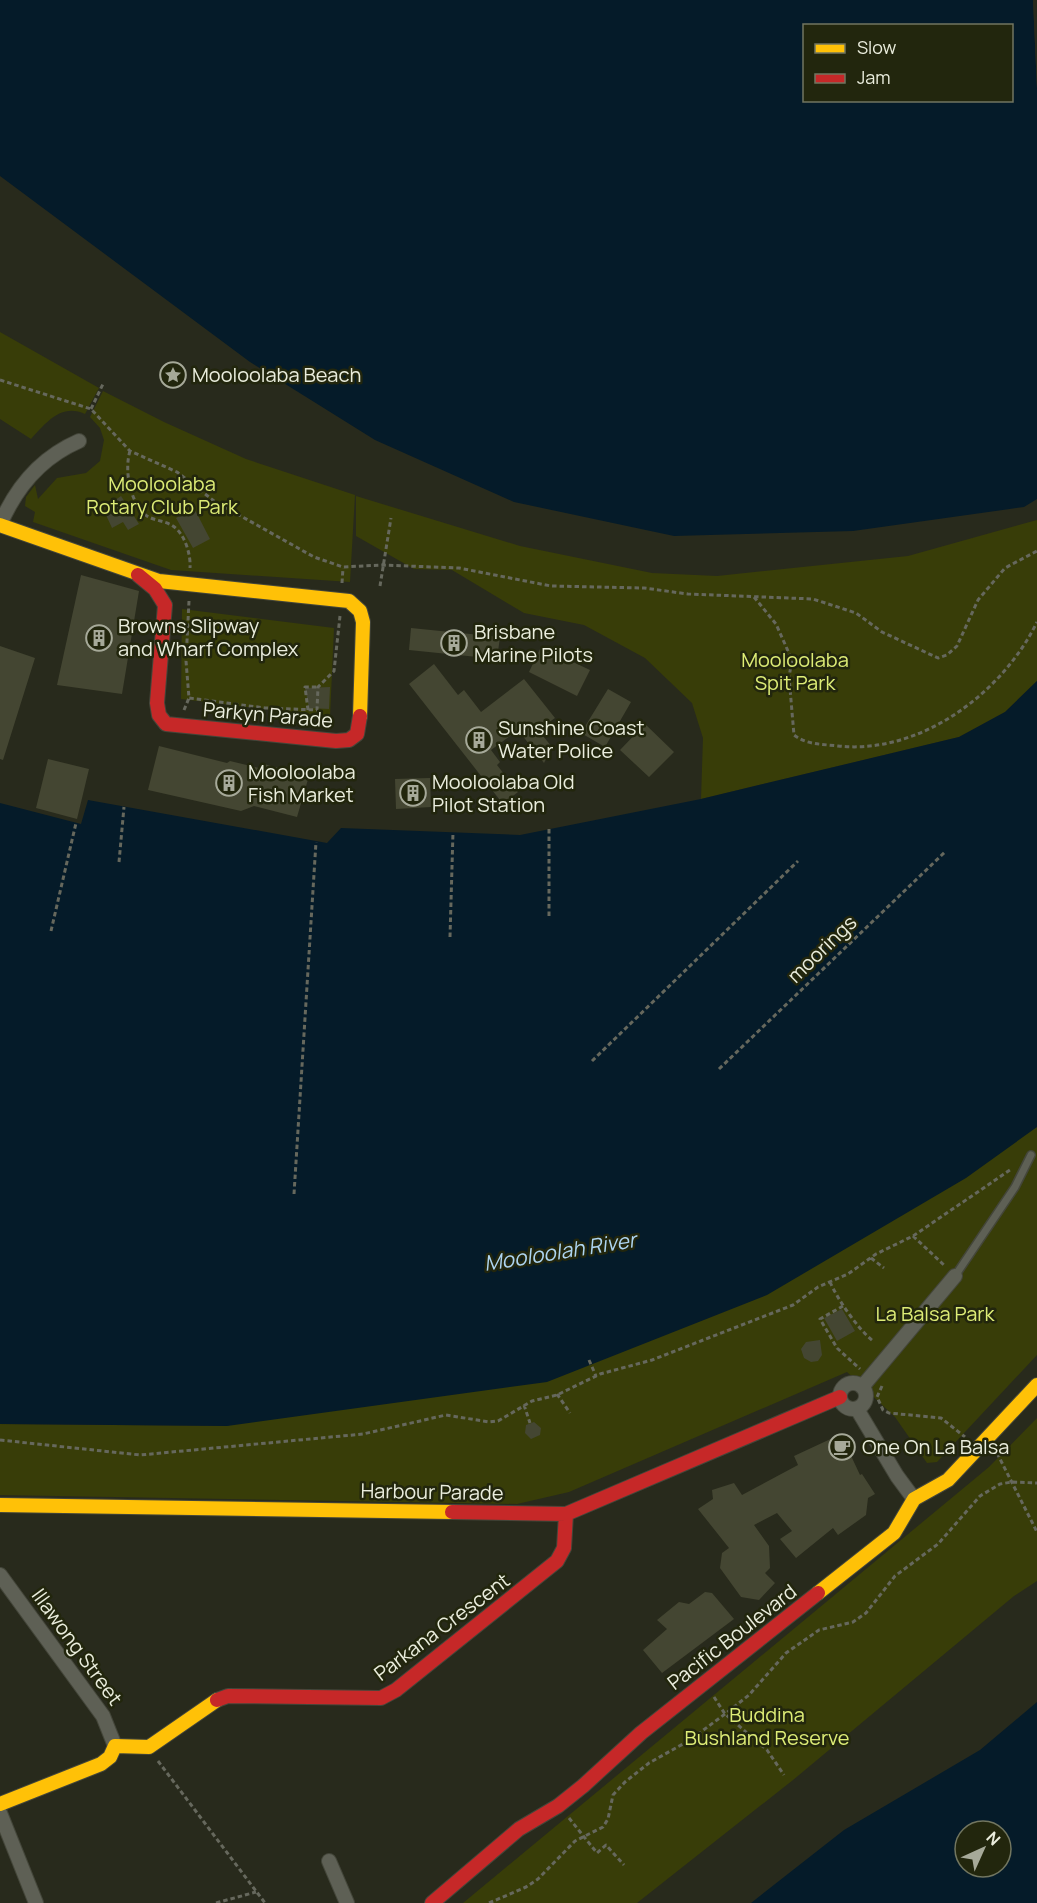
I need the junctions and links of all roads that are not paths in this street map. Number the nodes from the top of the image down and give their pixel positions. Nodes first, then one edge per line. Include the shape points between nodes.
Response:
1 (79, 441) dead end
2 (0, 525) edge
3 (138, 575) junction
4 (190, 586) junction
5 (165, 605) junction
6 (1031, 1155) road end
7 (955, 1276) joint
8 (1037, 1385) edge
9 (862, 1387) junction
10 (840, 1397) junction
11 (856, 1409) junction
12 (914, 1499) junction
13 (0, 1505) edge
14 (566, 1514) junction
15 (0, 1575) edge
16 (115, 1746) junction
17 (0, 1804) edge
18 (0, 1813) edge
19 (328, 1861) dead end
20 (36, 1903) edge
21 (346, 1903) edge
22 (432, 1903) edge

1 - 2 street via 44,461 16,492
2 - 3 street
3 - 4 street
3 - 5 street via 155,589
4 - 5 street via 178,590
4 - 5 street, Parkyn Parade via 341,599 358,609 363,622 359,728 354,737 343,741 166,724 159,715 158,703
6 - 7 lane via 1016,1187
7 - 9 street
8 - 12 street via 948,1480
9 - 10 street via 848,1384
9 - 11 street via 866,1398
10 - 11 street via 846,1407
10 - 14 street, Harbour Parade
11 - 12 street
12 - 22 street, Pacific Boulevard via 894,1533 641,1733 558,1806 519,1829
13 - 14 street, Harbour Parade
14 - 16 street, Parkana Crescent via 564,1548 557,1561 381,1698 228,1696 213,1702 149,1747
15 - 16 street, Illawong Street via 103,1716
16 - 17 street via 101,1764
18 - 20 street
19 - 21 street

